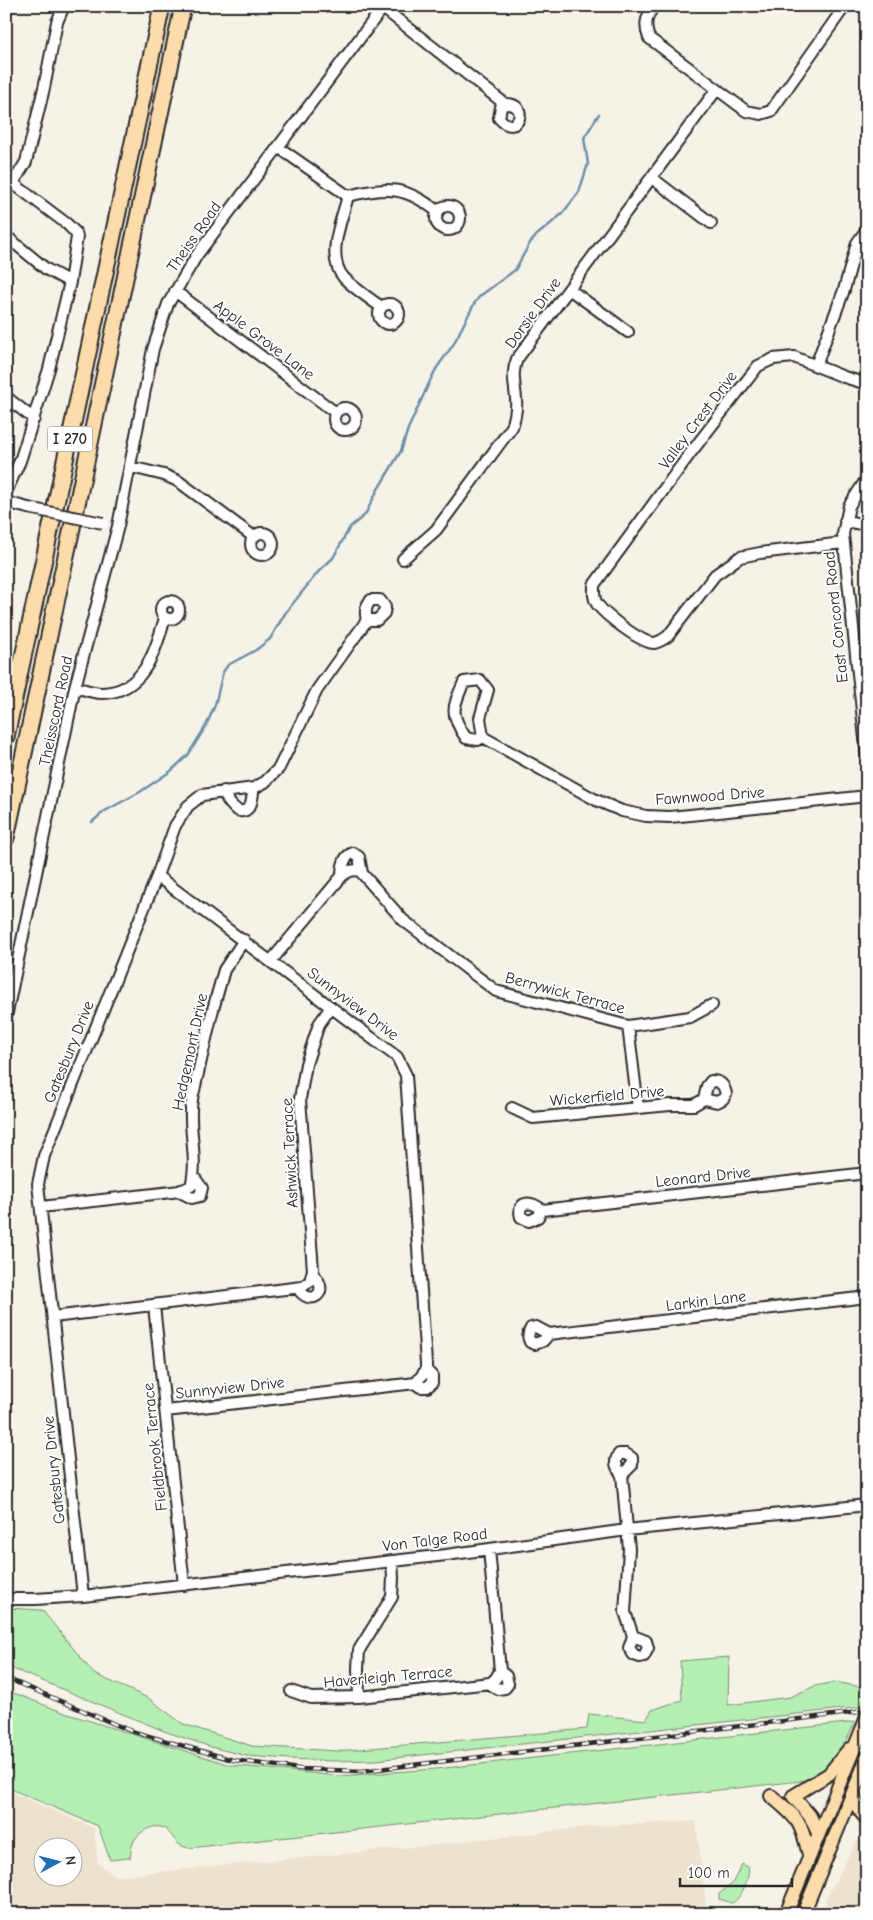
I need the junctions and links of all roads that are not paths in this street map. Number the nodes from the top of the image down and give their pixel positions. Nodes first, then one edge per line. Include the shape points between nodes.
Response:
1 (64, 6) edge
2 (162, 6) edge
3 (184, 6) edge
4 (654, 6) edge
5 (845, 6) edge
6 (383, 7) edge
7 (716, 89) junction
8 (505, 104) dead end
9 (278, 147) junction
10 (652, 178) junction
11 (10, 180) edge
12 (348, 196) junction
13 (438, 212) dead end
14 (711, 223) dead end
15 (867, 229) edge
16 (6, 236) edge
17 (70, 282) junction
18 (569, 289) junction
19 (175, 291) junction
20 (381, 307) dead end
21 (628, 332) dead end
22 (816, 365) junction
23 (867, 384) edge
24 (6, 398) edge
25 (336, 413) dead end
26 (34, 419) junction
27 (131, 468) junction
28 (867, 478) edge
29 (6, 492) edge
30 (6, 502) edge
31 (845, 521) junction
32 (867, 525) edge
33 (118, 526) junction
34 (254, 537) dead end
35 (843, 543) junction
36 (403, 559) dead end
37 (165, 618) dead end
38 (367, 620) dead end
39 (75, 687) junction
40 (483, 736) junction
41 (6, 737) edge
42 (867, 758) edge
43 (254, 788) junction
44 (224, 791) junction
45 (867, 796) edge
46 (6, 838) edge
47 (362, 873) junction
48 (157, 876) junction
49 (342, 876) junction
50 (244, 940) junction
51 (271, 960) junction
52 (712, 1005) dead end
53 (331, 1007) junction
54 (6, 1017) edge
55 (628, 1026) junction
56 (704, 1098) dead end
57 (512, 1108) dead end
58 (638, 1108) junction
59 (867, 1173) edge
60 (41, 1207) junction
61 (542, 1210) dead end
62 (312, 1273) junction
63 (298, 1288) junction
64 (867, 1297) edge
65 (154, 1306) junction
66 (53, 1317) junction
67 (549, 1334) dead end
68 (166, 1411) junction
69 (622, 1475) dead end
70 (867, 1505) edge
71 (627, 1530) junction
72 (488, 1549) junction
73 (392, 1561) junction
74 (184, 1585) junction
75 (83, 1596) junction
76 (6, 1599) edge
77 (633, 1636) dead end
78 (291, 1691) dead end
79 (359, 1697) junction
80 (867, 1717) edge
81 (859, 1737) junction
82 (867, 1758) edge
83 (854, 1791) junction
84 (771, 1796) dead end
85 (867, 1819) edge
86 (818, 1834) junction
87 (809, 1855) junction
88 (786, 1914) edge
89 (803, 1914) edge

1 - 11 street via 57,22 26,162
2 - 41 highway, I 270
3 - 46 highway, I 270
4 - 7 street via 646,24 648,38
5 - 7 street via 771,111 761,114 746,111
6 - 8 street
6 - 9 street, Theiss Road
7 - 10 street, Dorsie Drive
9 - 12 street
9 - 19 street, Theiss Road via 197,255
10 - 14 street
10 - 18 street, Dorsie Drive
11 - 17 street via 76,233
12 - 13 street via 368,191 397,190 410,193
12 - 20 street via 335,257 343,276
15 - 22 street via 857,243 844,290
16 - 17 street via 46,269
17 - 26 street
18 - 21 street
18 - 36 street, Dorsie Drive via 513,368 516,414 512,427 436,530
19 - 25 street, Apple Grove Lane
19 - 27 street, Theiss Road via 152,349
22 - 23 street, Valley Crest Drive
22 - 35 street, Valley Crest Drive via 794,357 773,359 758,366 594,585 596,603 643,640 653,643 668,636 715,575 740,557
24 - 26 street
26 - 29 street
27 - 33 street, Theiss Road
27 - 34 street via 178,481
28 - 31 street, East Concord Road via 853,498
30 - 33 street, bridge
31 - 32 street
31 - 35 street, East Concord Road
33 - 39 street, Theisscord Road
35 - 42 street, East Concord Road
37 - 39 street via 149,663 134,681 101,693
38 - 43 street via 317,690 279,768
39 - 54 street, Theisscord Road
40 - 40 street, Fawnwood Drive via 480,718 488,690 480,680 464,682 453,707 458,726 466,738 478,740
40 - 45 street, Fawnwood Drive via 596,800 622,811 646,816 670,817
43 - 44 street, Gatesbury Drive
43 - 44 street via 251,805 242,811 237,810
44 - 48 street, Gatesbury Drive via 202,795 188,806 175,826
47 - 49 street via 354,869
47 - 49 street, Berrywick Terrace via 359,857 353,853 343,862
47 - 55 street, Berrywick Terrace via 403,920 496,991
48 - 50 street, Sunnyview Drive
48 - 60 street, Gatesbury Drive via 44,1156 38,1184
49 - 51 street, Berrywick Terrace
50 - 51 street, Sunnyview Drive
50 - 60 street, Hedgemont Drive via 224,970 192,1099 194,1177 191,1186 181,1190
51 - 53 street, Sunnyview Drive
52 - 55 street, Berrywick Terrace via 690,1017
53 - 62 street, Ashwick Terrace via 319,1024 300,1099
53 - 68 street, Sunnyview Drive via 397,1057 406,1075 426,1370 416,1383
55 - 58 street
56 - 58 street, Wickerfield Drive via 694,1105
57 - 58 street, Wickerfield Drive via 532,1118
59 - 61 street, Leonard Drive
60 - 66 street, Gatesbury Drive
62 - 63 street via 310,1281
62 - 63 street, Ashwick Terrace via 321,1284 318,1294 309,1297
63 - 65 street, Ashwick Terrace
64 - 67 street, Larkin Lane
65 - 66 street, Ashwick Terrace
65 - 68 street, Fieldbrook Terrace
66 - 75 street, Gatesbury Drive
68 - 74 street, Fieldbrook Terrace
69 - 71 street
70 - 71 street, Von Talge Road
71 - 72 street, Von Talge Road
71 - 77 street via 629,1561 625,1612
72 - 73 street, Von Talge Road
72 - 79 street, Haverleigh Terrace via 500,1670 496,1678 488,1683
73 - 74 street, Von Talge Road
73 - 79 street via 392,1597 359,1650
74 - 75 street, Von Talge Road
75 - 76 street, Von Talge Road
78 - 79 street, Haverleigh Terrace via 311,1698
80 - 81 main road
81 - 86 main road
81 - 86 main road via 829,1774 793,1796 810,1816
82 - 83 main road
83 - 85 main road via 859,1812
83 - 89 main road
84 - 87 main road via 797,1819 803,1829
86 - 87 main road
87 - 88 main road

